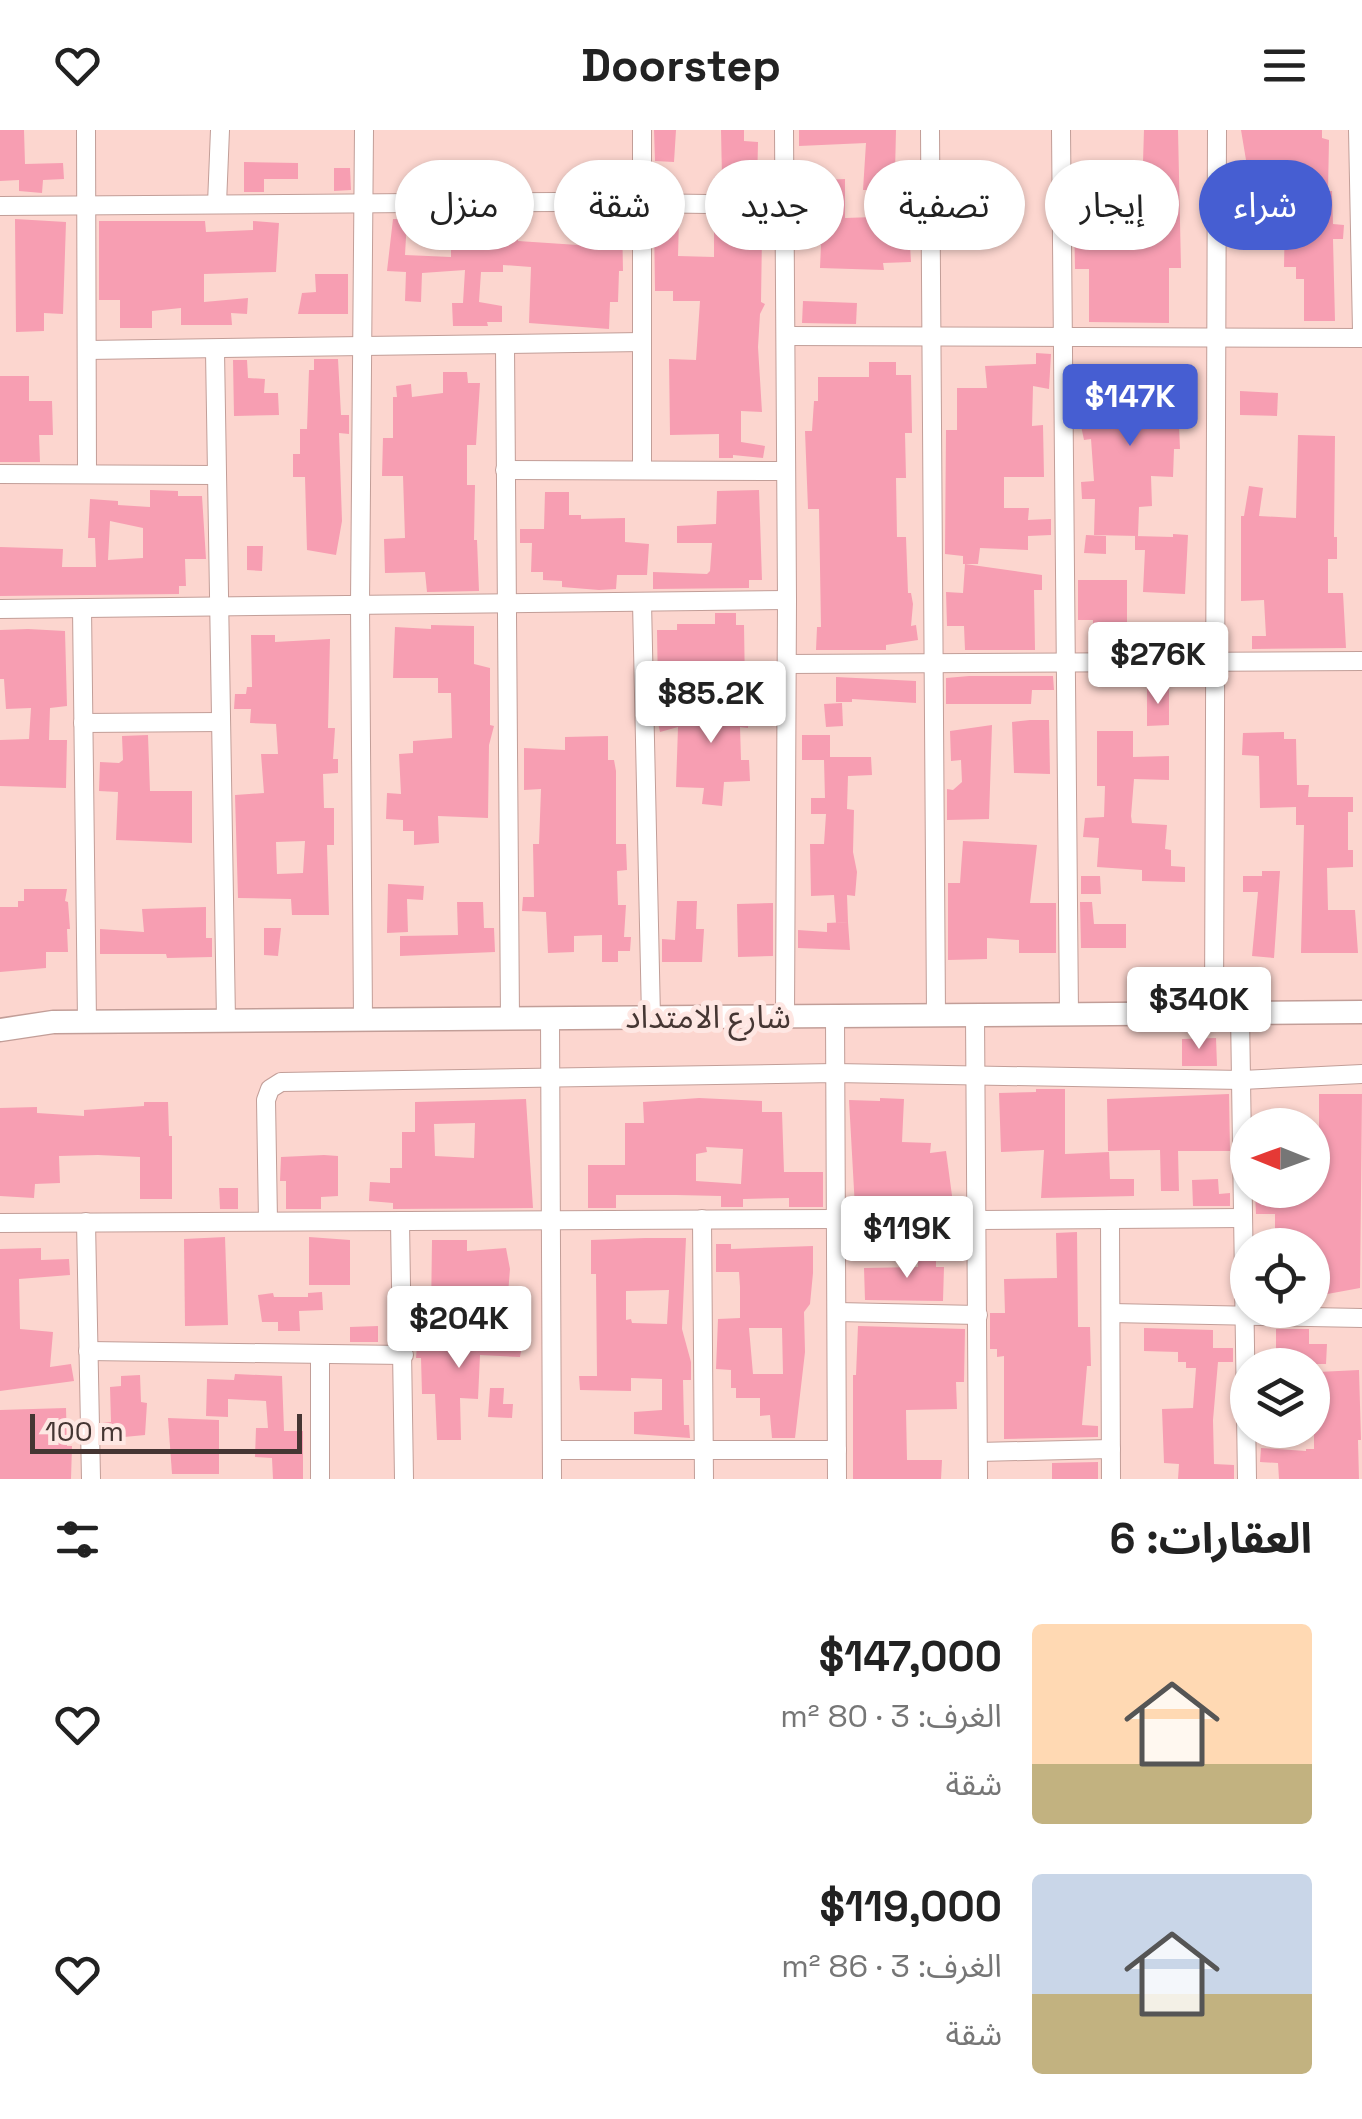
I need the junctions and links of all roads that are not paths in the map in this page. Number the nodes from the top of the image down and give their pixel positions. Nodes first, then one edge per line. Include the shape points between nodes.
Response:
1 (86, 130) edge
2 (220, 130) edge
3 (364, 130) edge
4 (642, 130) edge
5 (784, 130) edge
6 (930, 130) edge
7 (1061, 130) edge
8 (1216, 130) edge
9 (1358, 130) edge
10 (642, 160) edge
11 (784, 160) edge
12 (554, 203) edge
13 (218, 204) junction
14 (364, 204) junction
15 (0, 206) edge
16 (87, 206) junction
17 (643, 250) edge
18 (785, 250) edge
19 (1362, 334) edge
20 (786, 336) junction
21 (1064, 336) junction
22 (932, 337) junction
23 (1214, 338) junction
24 (642, 342) junction
25 (505, 346) junction
26 (364, 348) junction
27 (87, 350) junction
28 (215, 350) junction
29 (505, 470) junction
30 (642, 470) junction
31 (786, 471) junction
32 (86, 473) junction
33 (0, 474) edge
34 (216, 475) junction
35 (787, 600) junction
36 (642, 602) junction
37 (505, 604) junction
38 (360, 605) junction
39 (219, 607) junction
40 (82, 608) junction
41 (0, 609) edge
42 (1362, 661) edge
43 (1066, 662) junction
44 (1214, 662) junction
45 (934, 663) junction
46 (787, 664) junction
47 (221, 722) junction
48 (84, 723) junction
49 (0, 1011) edge
50 (1240, 1012) junction
51 (1362, 1012) edge
52 (1214, 1013) junction
53 (1070, 1014) junction
54 (936, 1015) junction
55 (974, 1015) junction
56 (785, 1016) junction
57 (835, 1016) junction
58 (550, 1018) junction
59 (650, 1018) junction
60 (510, 1019) junction
61 (363, 1020) junction
62 (226, 1021) junction
63 (54, 1022) junction
64 (88, 1022) junction
65 (0, 1030) edge
66 (836, 1073) junction
67 (1362, 1074) edge
68 (976, 1075) junction
69 (550, 1079) junction
70 (1242, 1080) junction
71 (836, 1218) junction
72 (1243, 1218) junction
73 (702, 1219) junction
74 (1110, 1219) junction
75 (400, 1220) junction
76 (551, 1220) junction
77 (978, 1220) junction
78 (268, 1221) junction
79 (86, 1222) junction
80 (0, 1223) edge
81 (1243, 1228) edge
82 (837, 1312) junction
83 (1111, 1313) junction
84 (978, 1315) junction
85 (1230, 1315) edge
86 (1330, 1317) edge
87 (1362, 1318) edge
88 (1245, 1328) edge
89 (88, 1351) junction
90 (320, 1354) junction
91 (404, 1355) junction
92 (1111, 1449) junction
93 (552, 1450) junction
94 (704, 1450) junction
95 (837, 1450) junction
96 (978, 1452) junction
97 (91, 1479) edge
98 (320, 1479) edge
99 (404, 1479) edge
100 (552, 1479) edge
101 (704, 1479) edge
102 (838, 1479) edge
103 (978, 1479) edge
104 (1112, 1479) edge
105 (1247, 1479) edge

1 - 16 street
2 - 13 street
3 - 14 street
4 - 10 street
5 - 11 street
6 - 22 street
7 - 21 street
8 - 23 street
9 - 19 street
12 - 14 street
13 - 14 street
13 - 16 street
14 - 26 street
15 - 16 street
16 - 27 street
17 - 24 street
18 - 20 street
19 - 23 street
20 - 22 street
20 - 31 street
21 - 22 street
21 - 23 street
21 - 43 street
22 - 45 street
23 - 44 street
24 - 25 street
24 - 30 street
25 - 26 street
25 - 29 street
26 - 28 street
26 - 38 street
27 - 28 street
27 - 32 street
28 - 34 street
29 - 30 street
29 - 37 street
30 - 31 street
31 - 35 street
32 - 33 street
32 - 34 street
34 - 39 street
35 - 36 street
35 - 46 street
36 - 37 street
36 - 59 street
37 - 38 street
37 - 60 street
38 - 39 street
38 - 61 street
39 - 40 street
39 - 47 street
40 - 41 street
40 - 48 street
42 - 44 street
43 - 44 street
43 - 45 street
43 - 53 street
44 - 52 street
45 - 46 street
45 - 54 street
46 - 56 street
47 - 48 street
47 - 62 street
48 - 64 street
49 - 63 street, شارع الامتداد
50 - 51 street, شارع الامتداد
50 - 52 street, شارع الامتداد
50 - 70 street
52 - 53 street, شارع الامتداد
53 - 55 street, شارع الامتداد
54 - 55 street, شارع الامتداد
54 - 57 street, شارع الامتداد
55 - 68 street
56 - 57 street, شارع الامتداد
56 - 59 street, شارع الامتداد
57 - 66 street
58 - 59 street, شارع الامتداد
58 - 60 street, شارع الامتداد
58 - 69 street
60 - 61 street, شارع الامتداد
61 - 62 street, شارع الامتداد
62 - 64 street, شارع الامتداد
63 - 64 street, شارع الامتداد
63 - 65 street, شارع الامتداد
66 - 68 street
66 - 69 street
66 - 71 street
67 - 70 street
68 - 70 street
68 - 77 street
69 - 76 street
69 - 78 street via 281,1082 266,1100
70 - 72 street
71 - 73 street
71 - 82 street
72 - 74 street
72 - 81 street
73 - 76 street
73 - 94 street
74 - 77 street
74 - 83 street
75 - 76 street
75 - 78 street
75 - 91 street
76 - 93 street
77 - 84 street
78 - 79 street
79 - 80 street
79 - 89 street
82 - 84 street
82 - 95 street
83 - 85 street
83 - 92 street
84 - 96 street
86 - 87 street
88 - 105 street
89 - 90 street
89 - 97 street
90 - 91 street
90 - 98 street
91 - 99 street
92 - 96 street
92 - 104 street
93 - 94 street
93 - 100 street
94 - 95 street
94 - 101 street
95 - 102 street
96 - 103 street

